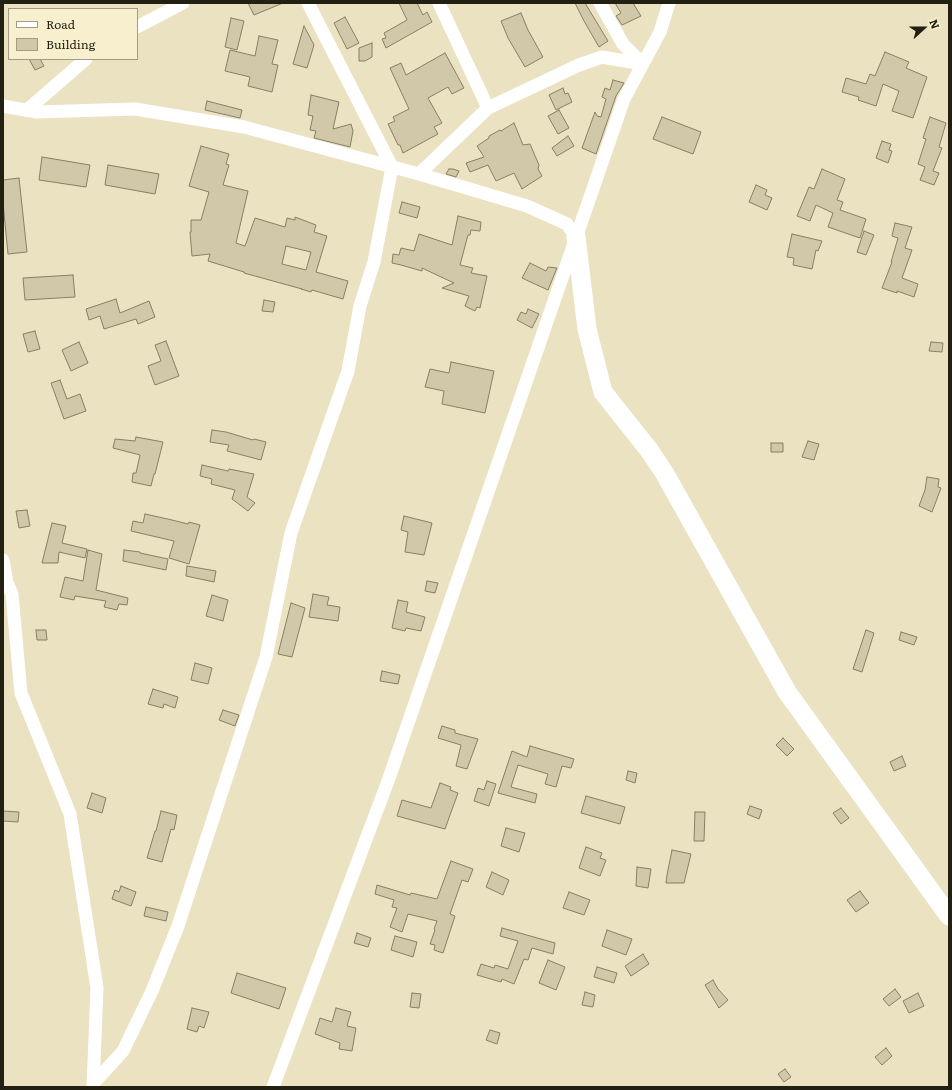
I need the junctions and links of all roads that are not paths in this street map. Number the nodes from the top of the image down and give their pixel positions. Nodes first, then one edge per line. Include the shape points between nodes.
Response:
1 (183, 3) edge
2 (308, 3) edge
3 (439, 3) edge
4 (600, 3) edge
5 (669, 3) edge
6 (138, 26) edge
7 (85, 60) edge
8 (643, 64) junction
9 (3, 106) edge
10 (488, 108) junction
11 (27, 110) junction
12 (392, 167) junction
13 (419, 174) junction
14 (576, 237) junction
15 (3, 560) edge
16 (949, 916) edge
17 (93, 1085) edge
18 (273, 1087) edge

1 - 6 street
2 - 12 street
3 - 10 street
4 - 8 street via 623,44
5 - 8 street via 660,32
7 - 11 street
8 - 10 street via 602,57 579,65
8 - 14 street via 624,99
9 - 11 street
10 - 13 street
11 - 12 street via 38,112 135,109 244,127
12 - 13 street
12 - 17 street via 374,262 360,306 348,371 291,533 266,657 178,926 158,976 123,1051
13 - 14 street via 527,206 567,224
14 - 16 street via 586,329 603,392 665,474 787,692
14 - 18 street via 388,781
15 - 17 street via 12,594 21,694 70,814 97,988

